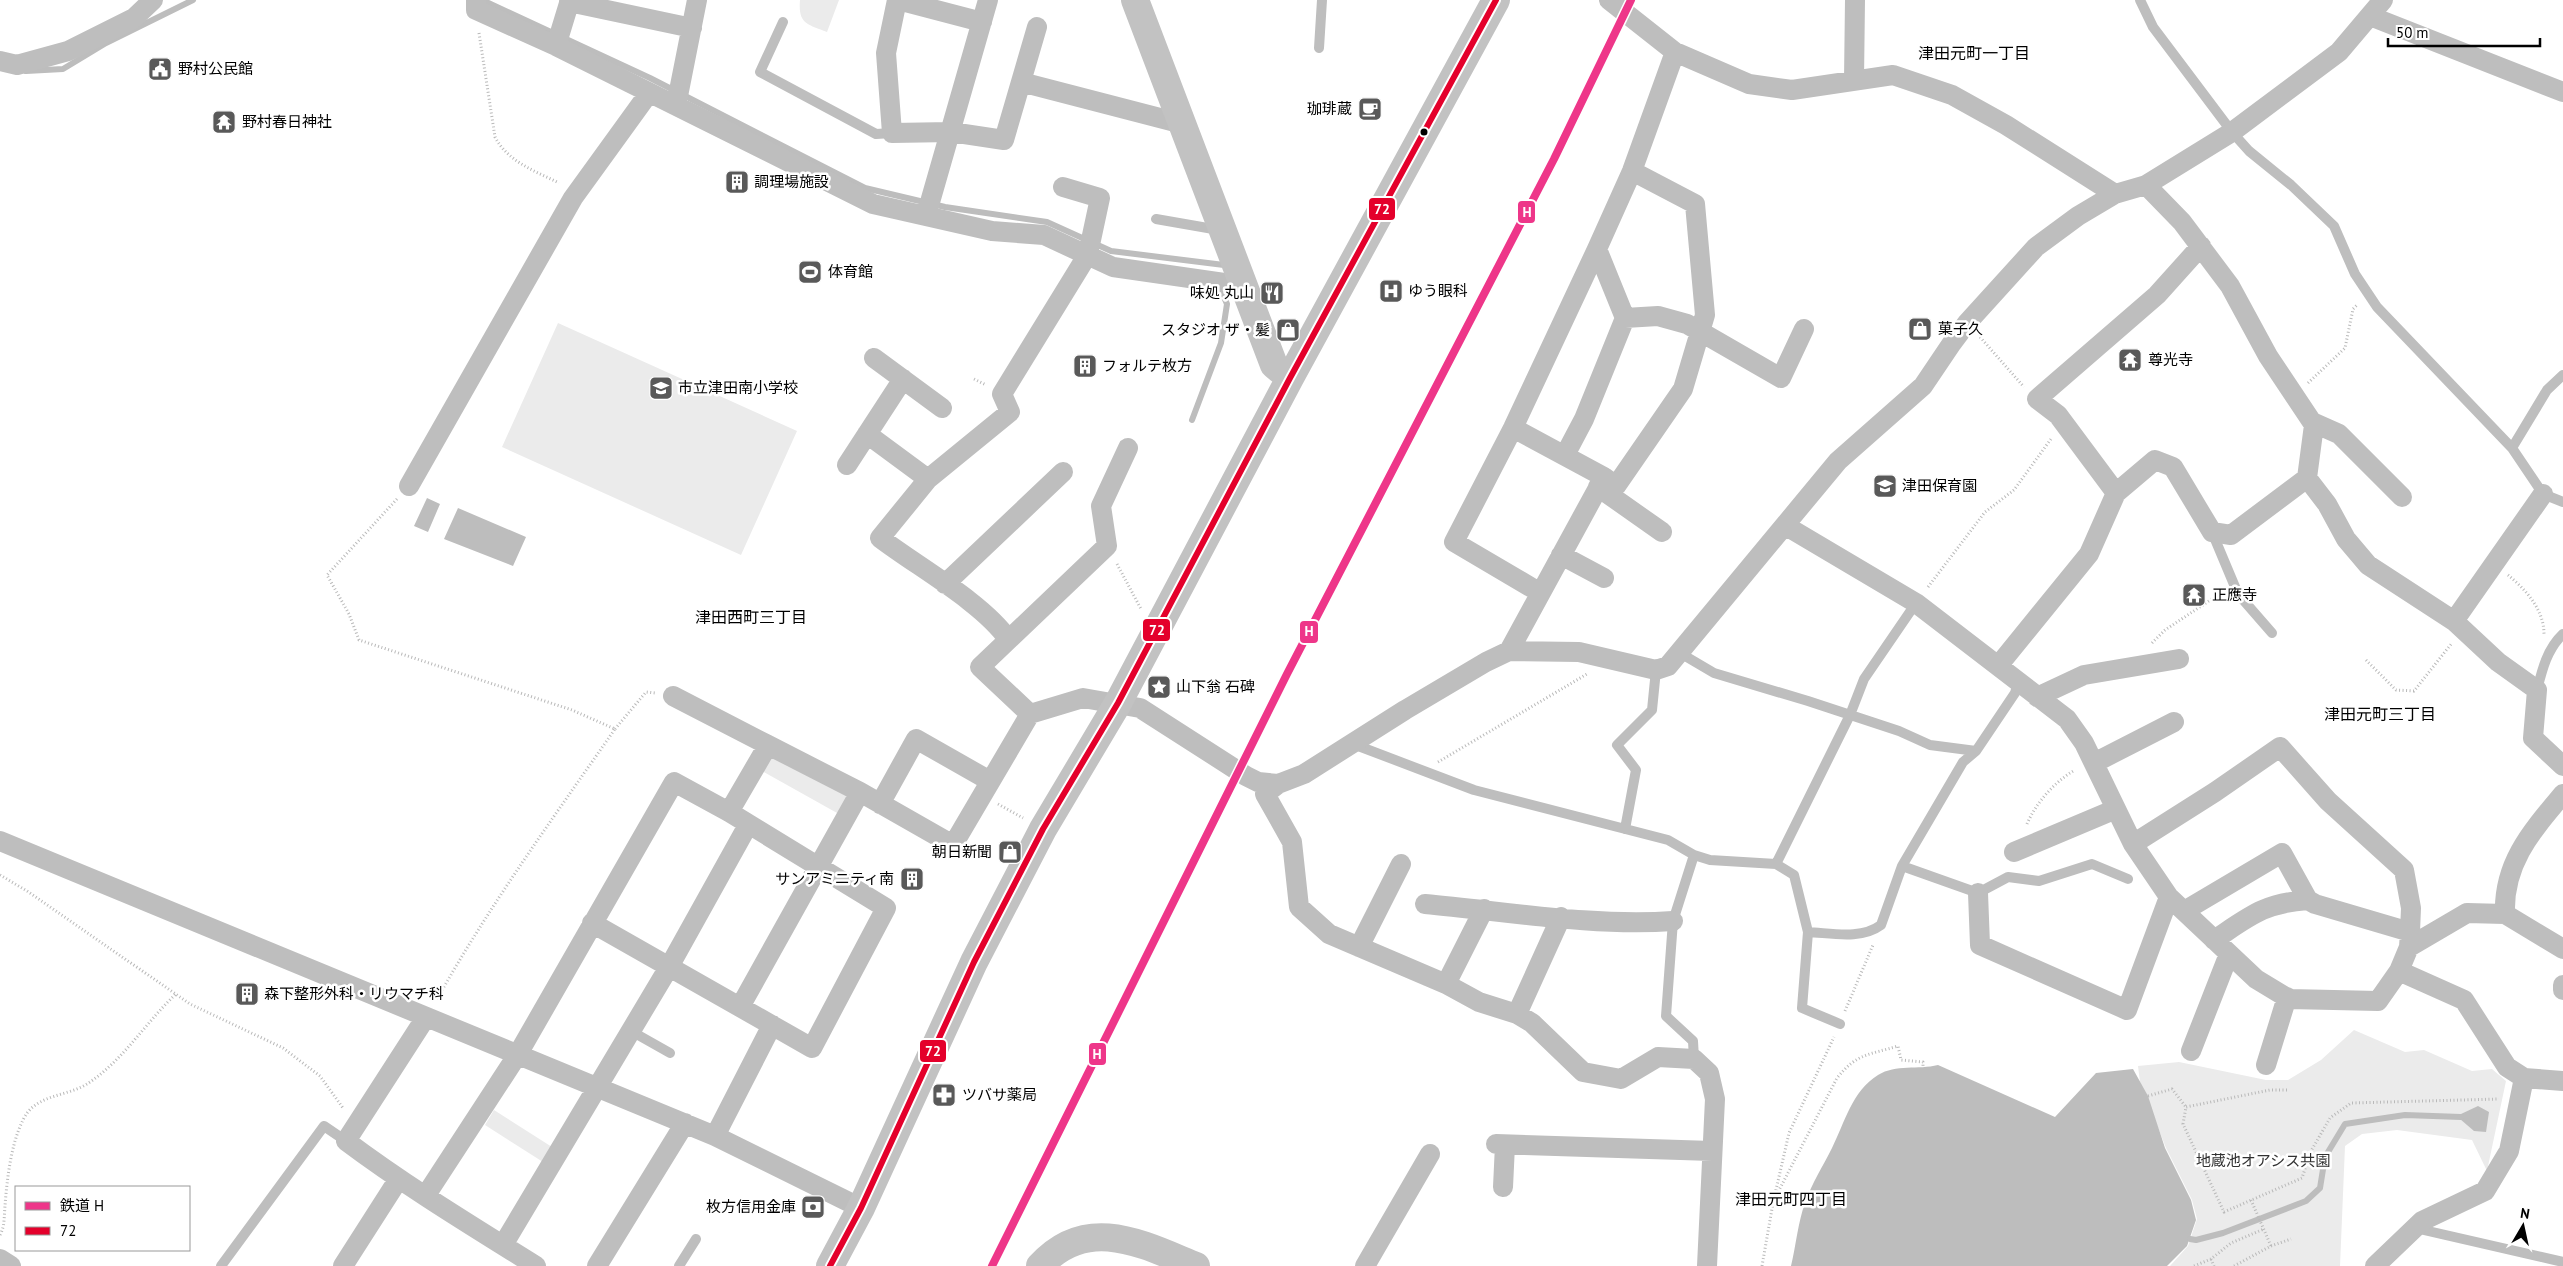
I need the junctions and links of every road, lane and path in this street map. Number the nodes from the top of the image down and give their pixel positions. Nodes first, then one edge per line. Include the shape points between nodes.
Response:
1 (153, 0) edge
2 (697, 0) edge
3 (897, 0) edge
4 (988, 0) edge
5 (1135, 0) edge
6 (1322, 0) edge
7 (1496, 0) edge
8 (1855, 0) edge
9 (2140, 0) edge
10 (2383, 0) edge
11 (569, 1) edge
12 (1611, 1) edge
13 (476, 4) edge
14 (2370, 16) junction
15 (783, 22) dead end
16 (982, 22) junction
17 (1037, 27) dead end
18 (692, 28) junction
19 (558, 38) junction
20 (1319, 48) dead end
21 (1675, 52) junction
22 (0, 61) edge
23 (1854, 80) junction
24 (1021, 82) junction
25 (2563, 92) edge
26 (649, 93) junction
27 (678, 96) junction
28 (1183, 124) junction
29 (951, 132) junction
30 (2232, 132) junction
31 (892, 133) junction
32 (1632, 171) junction
33 (2146, 185) junction
34 (1063, 187) dead end
35 (577, 193) junction
36 (2115, 194) junction
37 (927, 212) junction
38 (1156, 219) dead end
39 (1224, 231) junction
40 (1090, 242) junction
41 (2201, 246) junction
42 (1597, 249) junction
43 (1245, 286) junction
44 (2368, 295) junction
45 (1624, 318) junction
46 (1967, 323) junction
47 (1804, 329) dead end
48 (1699, 332) junction
49 (874, 358) dead end
50 (2563, 375) edge
51 (1290, 378) junction
52 (903, 379) junction
53 (2294, 395) junction
54 (2037, 399) junction
55 (942, 408) dead end
56 (2063, 422) junction
57 (2312, 422) junction
58 (1513, 428) junction
59 (867, 434) junction
60 (1128, 448) dead end
61 (2512, 448) junction
62 (1565, 454) junction
63 (846, 465) dead end
64 (1062, 472) dead end
65 (2307, 478) junction
66 (928, 479) junction
67 (1601, 482) junction
68 (409, 486) joint
69 (2116, 493) junction
70 (2543, 494) junction
71 (2402, 497) dead end
72 (2563, 502) edge
73 (1786, 526) junction
74 (1662, 532) dead end
75 (2212, 532) junction
76 (1107, 546) junction
77 (1561, 554) junction
78 (2494, 563) junction
79 (1604, 578) dead end
80 (945, 584) junction
81 (2234, 584) junction
82 (1540, 592) junction
83 (1916, 603) junction
84 (2459, 625) junction
85 (2272, 633) dead end
86 (1154, 634) junction
87 (2563, 634) edge
88 (1008, 640) junction
89 (1509, 651) junction
90 (1680, 653) junction
91 (2179, 659) dead end
92 (1611, 660) junction
93 (2366, 660) dead end
94 (2544, 662) junction
95 (2145, 665) junction
96 (1998, 666) junction
97 (1656, 670) junction
98 (2018, 682) junction
99 (2537, 690) junction
100 (673, 696) joint
101 (2037, 697) junction
102 (1118, 703) junction
103 (1030, 714) junction
104 (1850, 715) junction
105 (2174, 722) dead end
106 (615, 729) junction
107 (1353, 744) junction
108 (768, 746) junction
109 (1976, 751) junction
110 (2093, 762) junction
111 (2563, 766) edge
112 (1429, 773) junction
113 (1278, 784) junction
114 (985, 788) junction
115 (860, 792) junction
116 (2563, 794) edge
117 (880, 804) junction
118 (2116, 809) junction
119 (729, 812) junction
120 (748, 825) junction
121 (1043, 829) junction
122 (1625, 829) junction
123 (0, 841) edge
124 (2134, 844) junction
125 (2015, 852) joint
126 (1694, 855) junction
127 (1401, 864) dead end
128 (1776, 864) junction
129 (1902, 866) junction
130 (818, 868) junction
131 (0, 875) edge
132 (2128, 879) dead end
133 (1978, 893) junction
134 (2169, 897) junction
135 (2308, 900) junction
136 (1425, 904) dead end
137 (1484, 910) junction
138 (2184, 911) junction
139 (2505, 914) junction
140 (1562, 917) junction
141 (1673, 921) junction
142 (592, 923) junction
143 (1881, 924) junction
144 (1808, 932) junction
145 (2214, 940) junction
146 (2410, 940) junction
147 (1359, 947) junction
148 (2563, 949) edge
149 (2229, 954) junction
150 (669, 967) junction
151 (2400, 971) junction
152 (1446, 984) junction
153 (2563, 985) edge
154 (2563, 990) edge
155 (176, 994) junction
156 (2287, 997) junction
157 (740, 1007) junction
158 (1517, 1014) junction
159 (426, 1018) junction
160 (1840, 1024) junction
161 (772, 1025) junction
162 (631, 1031) junction
163 (2191, 1051) dead end
164 (670, 1053) dead end
165 (518, 1054) junction
166 (1694, 1059) junction
167 (2266, 1065) dead end
168 (1923, 1067) dead end
169 (2524, 1078) junction
170 (2563, 1081) edge
171 (598, 1088) junction
172 (2287, 1090) dead end
173 (2148, 1096) dead end
174 (2502, 1100) dead end
175 (2186, 1107) junction
176 (685, 1123) junction
177 (351, 1132) junction
178 (715, 1136) junction
179 (1712, 1151) junction
180 (1430, 1154) dead end
181 (398, 1180) junction
182 (1503, 1187) dead end
183 (426, 1195) junction
184 (2251, 1200) junction
185 (1773, 1203) junction
186 (861, 1208) junction
187 (2415, 1228) junction
188 (2264, 1229) junction
189 (0, 1235) edge
190 (696, 1239) dead end
191 (2291, 1239) dead end
192 (503, 1245) junction
193 (2271, 1246) junction
194 (0, 1259) edge
195 (2210, 1259) junction
196 (2563, 1262) edge
197 (11, 1266) edge
198 (220, 1266) edge
199 (343, 1266) edge
200 (536, 1266) edge
201 (597, 1266) edge
202 (679, 1266) edge
203 (830, 1266) edge
204 (1040, 1266) edge
205 (1196, 1266) edge
206 (1365, 1266) edge
207 (1707, 1266) edge
208 (1762, 1266) edge
209 (2194, 1266) edge
210 (2214, 1266) edge
211 (2234, 1266) edge
212 (2375, 1266) edge

1 - 22 street via 134,18 68,51 17,65
2 - 18 street
3 - 16 street
3 - 31 street via 886,53
4 - 16 street
5 - 28 main road
6 - 20 lane
7 - 51 main road
8 - 23 street
9 - 30 lane via 2153,27
10 - 14 street
11 - 18 street
11 - 19 street
12 - 21 street
13 - 19 street
13 - 35 path via 496,137 501,148 512,159
14 - 25 street
14 - 30 street via 2339,52
15 - 31 lane via 760,72 876,134
16 - 29 street
17 - 24 street
18 - 27 street
19 - 26 street
21 - 23 street via 1749,84 1792,90
21 - 32 street
23 - 36 street via 1893,75 1952,95
24 - 28 street
24 - 29 street via 1004,140
26 - 27 street
26 - 35 street
27 - 37 street via 873,204
28 - 39 main road
29 - 31 street
29 - 37 street
30 - 33 street
30 - 44 lane via 2334,226
32 - 42 street
32 - 48 street via 1695,204 1705,315
33 - 36 street
33 - 41 street
34 - 40 street via 1100,198
35 - 68 street
36 - 46 street via 2036,247
37 - 40 street via 992,231
38 - 39 lane
39 - 43 main road
40 - 43 street via 1113,267
40 - 66 street via 1002,394 1010,412
41 - 53 street via 2230,286 2268,356
41 - 54 street via 2157,295
42 - 45 street
42 - 58 street
43 - 51 main road via 1274,366
44 - 53 path via 2353,308 2345,348
44 - 61 lane
45 - 48 street via 1658,316 1687,324
45 - 62 street via 1584,419
46 - 54 path via 2025,390
46 - 73 street via 1923,386 1838,461
47 - 48 street via 1781,378
48 - 67 street via 1683,389 1616,486
49 - 52 street
50 - 61 lane via 2547,390
51 - 86 main road
52 - 55 street
52 - 59 street
53 - 57 street
54 - 56 street
56 - 69 street
56 - 83 path via 2014,490 1985,512
57 - 65 street
57 - 71 street via 2339,434
58 - 62 street
58 - 82 street via 1454,542
59 - 63 street
59 - 66 street
60 - 76 street via 1101,506
61 - 70 lane
62 - 67 street
64 - 80 street
65 - 75 street via 2231,535
65 - 84 street via 2327,504 2346,539 2368,565
66 - 80 street via 880,538
67 - 74 street
67 - 77 street
68 - 106 path via 326,574 349,614 359,640 572,710
69 - 75 street via 2155,460 2174,467
69 - 96 street via 2089,554
70 - 72 lane
70 - 78 street
73 - 83 street
73 - 90 street
75 - 81 lane
76 - 86 path
76 - 88 street
77 - 79 street
77 - 82 street
78 - 84 street
78 - 94 path via 2528,591 2544,627
80 - 88 street via 999,626
81 - 85 lane via 2238,594
81 - 95 path via 2164,630 2152,642
82 - 89 street
83 - 96 street
83 - 104 lane via 1864,679
84 - 93 path via 2414,691 2396,690
84 - 99 street via 2498,662
86 - 102 main road
87 - 94 lane
88 - 103 street via 980,667
89 - 92 street via 1579,652
89 - 107 street via 1478,666
90 - 97 street via 1668,666
90 - 104 lane via 1714,673
91 - 95 street
92 - 97 street
92 - 112 path via 1501,723 1460,751 1440,759
94 - 99 lane
95 - 101 street via 2084,675
96 - 98 street
97 - 122 lane via 1652,710 1617,745 1636,770
98 - 101 street
98 - 109 lane via 2015,693
99 - 111 street via 2533,738
100 - 106 path via 646,692
100 - 108 street
101 - 110 street via 2067,719
102 - 103 street via 1083,698
102 - 113 street via 1140,708 1246,776 1258,782
102 - 121 main road
103 - 114 street
104 - 109 lane via 1930,745
104 - 128 lane
105 - 110 street
106 - 159 path via 524,860 454,968
107 - 112 lane
107 - 113 street via 1304,774
108 - 115 street
108 - 119 street
109 - 129 lane via 1963,762
110 - 118 street
110 - 125 path via 2067,774 2034,806
112 - 122 lane via 1474,790
113 - 147 street via 1265,794 1292,842 1300,907 1329,934
114 - 117 street via 953,845
114 - 117 street via 916,739
114 - 121 path
115 - 117 street
115 - 130 street
116 - 139 street via 2530,834 2508,876
118 - 124 street
118 - 125 street
119 - 120 street
119 - 142 street via 674,782
120 - 130 street
120 - 150 street
121 - 186 main road via 974,962
122 - 126 lane via 1668,840
123 - 159 street
124 - 134 street
124 - 146 street via 2280,747 2328,801 2404,870 2410,908
126 - 128 lane via 1710,860
126 - 141 lane
127 - 147 street
128 - 144 lane via 1794,875
129 - 133 lane
129 - 143 lane
130 - 157 street
130 - 161 street via 886,908 812,1048
131 - 155 path
132 - 133 lane via 2092,864 2039,881 2008,877
133 - 134 street via 1980,945 2127,1010
134 - 138 street
135 - 138 street via 2282,852
135 - 145 street via 2281,902 2254,913
135 - 146 street
136 - 137 street
137 - 140 street
137 - 152 street
138 - 145 street
139 - 146 street via 2467,914
139 - 148 street
140 - 141 street via 1648,923
140 - 158 street
141 - 166 lane via 1666,1016 1692,1041
142 - 150 street
142 - 165 street
143 - 144 lane via 1875,929 1854,934
143 - 160 path
144 - 160 lane via 1802,1008
145 - 149 street
146 - 151 street
147 - 152 street
149 - 156 street via 2256,979
149 - 163 street
150 - 157 street
150 - 162 street
151 - 156 street via 2378,1001
151 - 169 street via 2464,1000 2507,1067
152 - 158 street via 1479,1002
153 - 154 street
155 - 177 path via 190,1004 283,1048 320,1076
155 - 189 path via 104,1073 76,1090 39,1101 23,1118 15,1143 4,1229
156 - 167 street
157 - 161 street
158 - 166 street via 1532,1023 1583,1072 1621,1079 1658,1057
159 - 165 street
159 - 177 street
160 - 185 path via 1789,1132
161 - 178 street
162 - 164 lane
162 - 171 street
165 - 171 street
165 - 183 street
166 - 179 street via 1709,1074 1715,1099
168 - 185 path via 1923,1062 1901,1060 1898,1046 1863,1054 1846,1067 1837,1078
169 - 170 street
169 - 187 street via 2509,1151 2486,1191
171 - 176 street
171 - 192 street
172 - 175 path via 2270,1090
173 - 175 path via 2172,1089
174 - 184 path via 2351,1103 2330,1118 2311,1151 2302,1178
175 - 184 path via 2183,1124 2224,1212
176 - 178 street
176 - 201 street
177 - 181 street
177 - 198 lane via 324,1126
178 - 186 street
179 - 182 street via 1500,1145
179 - 207 street
180 - 206 street
181 - 183 street
181 - 199 street
183 - 192 street
184 - 188 path
185 - 208 path
186 - 203 main road
187 - 196 lane
187 - 212 street
188 - 193 path
188 - 195 path via 2231,1243
190 - 202 lane
191 - 193 path
192 - 200 street
193 - 211 path
194 - 197 street
195 - 209 path
195 - 210 path
204 - 205 main road via 1061,1247 1101,1236 1122,1238

